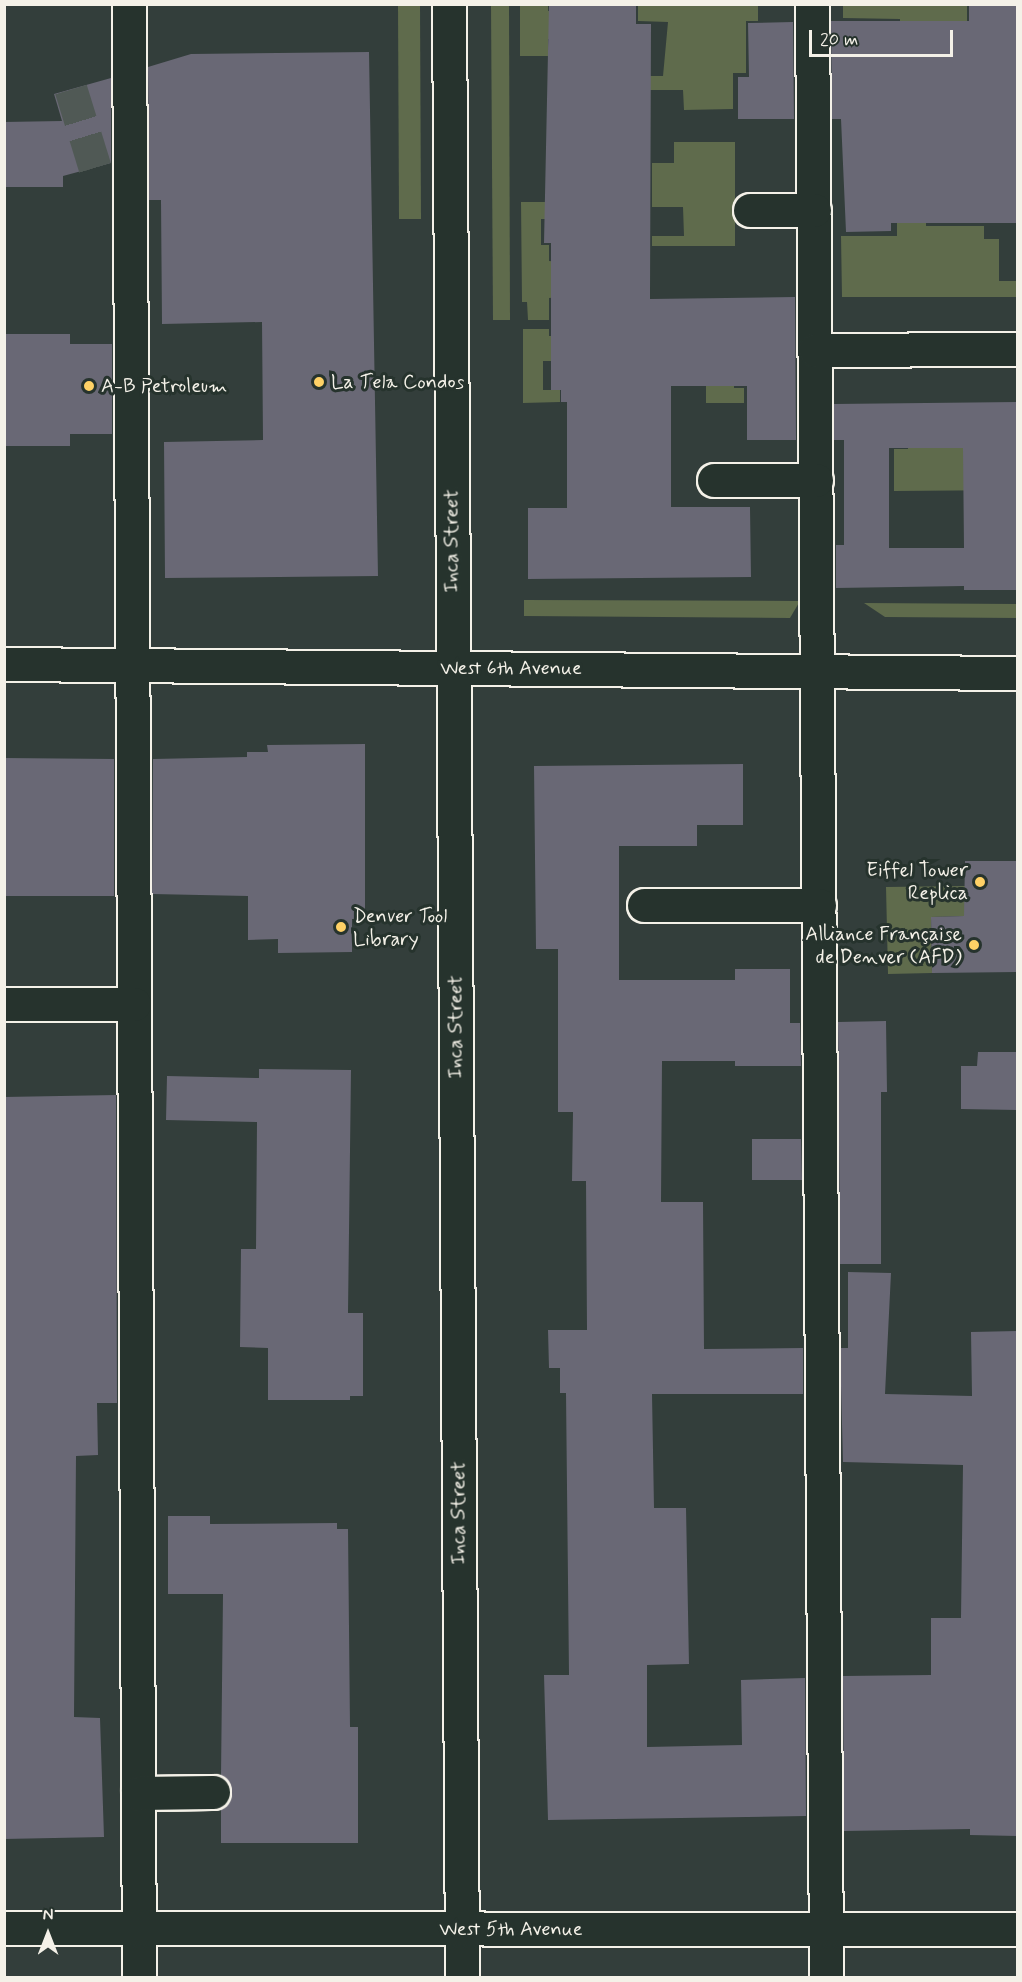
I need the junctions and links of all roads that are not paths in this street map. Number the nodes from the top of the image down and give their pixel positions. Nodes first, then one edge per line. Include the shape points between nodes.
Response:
1 (129, 4) edge
2 (449, 4) edge
3 (812, 4) edge
4 (750, 210) dead end
5 (814, 210) junction
6 (1017, 349) edge
7 (815, 350) junction
8 (714, 480) dead end
9 (816, 480) junction
10 (4, 664) edge
11 (133, 665) junction
12 (454, 668) junction
13 (818, 671) junction
14 (1017, 673) edge
15 (644, 905) dead end
16 (819, 905) junction
17 (4, 1004) edge
18 (134, 1004) junction
19 (213, 1792) dead end
20 (138, 1793) junction
21 (4, 1928) edge
22 (139, 1928) junction
23 (461, 1928) junction
24 (826, 1929) junction
25 (1017, 1929) edge
26 (139, 1977) edge
27 (462, 1977) edge
28 (826, 1977) edge

1 - 11 street
2 - 12 street, Inca Street
3 - 5 street
4 - 5 street
5 - 7 street
6 - 7 street
7 - 9 street
8 - 9 street
9 - 13 street
10 - 11 street, West 6th Avenue
11 - 12 street, West 6th Avenue
11 - 18 street
12 - 13 street, West 6th Avenue
12 - 23 street, Inca Street
13 - 14 street, West 6th Avenue
13 - 16 street
15 - 16 street
16 - 24 street
17 - 18 street
18 - 20 street
19 - 20 street
20 - 22 street
21 - 22 street, West 5th Avenue
22 - 23 street, West 5th Avenue
22 - 26 street
23 - 24 street, West 5th Avenue
23 - 27 street, Inca Street
24 - 25 street, West 5th Avenue
24 - 28 street

